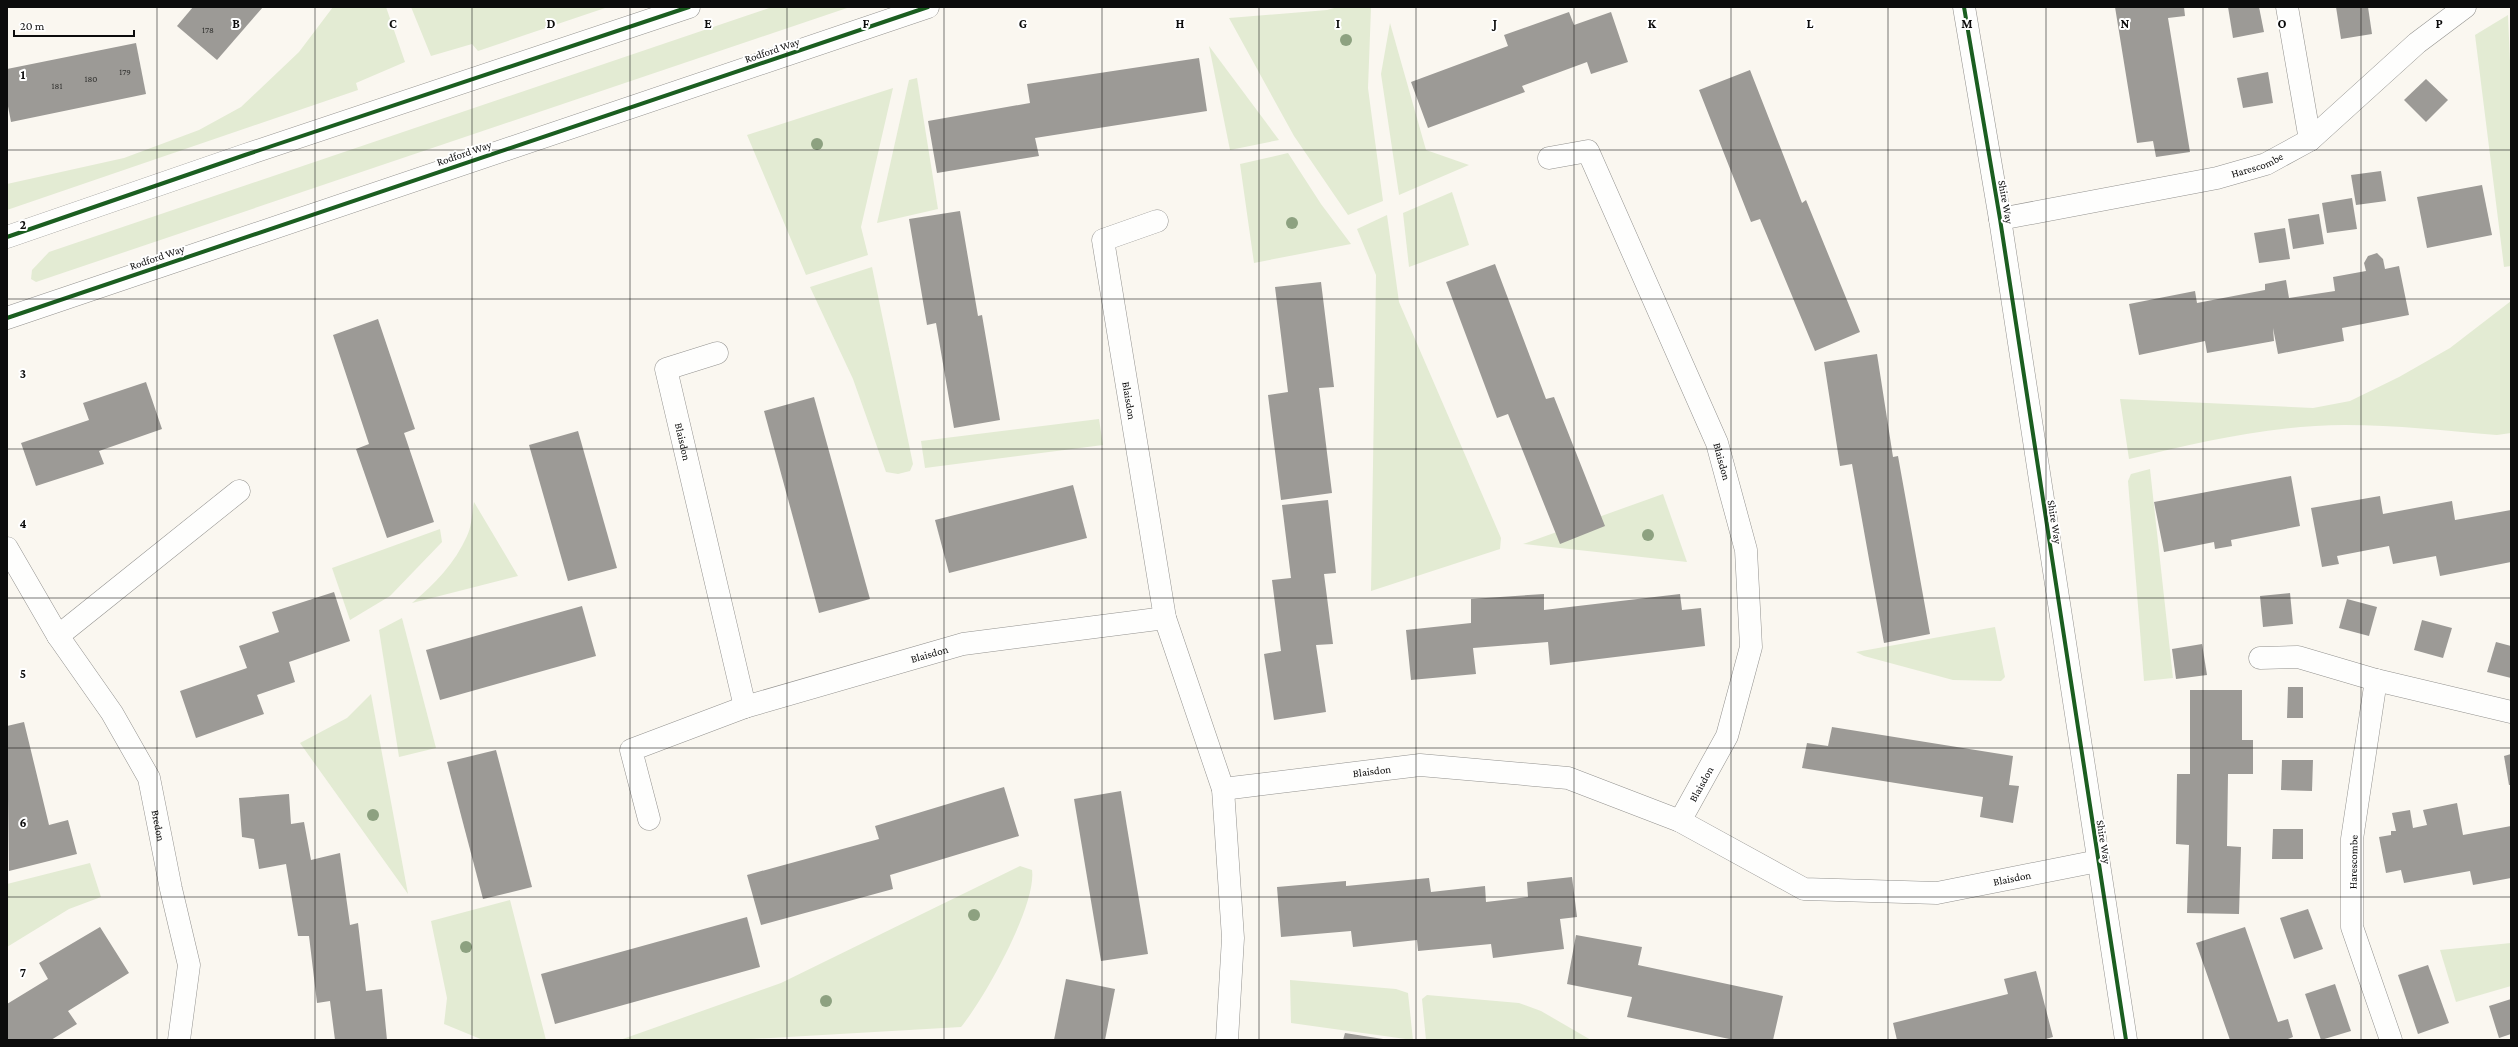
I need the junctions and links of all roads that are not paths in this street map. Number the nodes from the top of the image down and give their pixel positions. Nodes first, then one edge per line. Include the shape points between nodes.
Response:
1 (689, 7) edge
2 (928, 7) edge
3 (2287, 7) edge
4 (2465, 7) edge
5 (1965, 14) edge
6 (2310, 140) junction
7 (1549, 158) dead end
8 (2000, 219) junction
9 (1157, 221) dead end
10 (7, 237) edge
11 (7, 318) edge
12 (717, 353) dead end
13 (239, 491) dead end
14 (7, 548) edge
15 (1165, 618) junction
16 (58, 636) junction
17 (2260, 658) dead end
18 (2376, 680) junction
19 (745, 707) junction
20 (2511, 712) edge
21 (1224, 789) junction
22 (650, 819) dead end
23 (1680, 821) junction
24 (2098, 861) junction
25 (179, 1040) edge
26 (1227, 1040) edge
27 (2126, 1040) edge
28 (2391, 1040) edge

1 - 10 street
2 - 11 street, Rodford Way
3 - 6 street
4 - 6 street, Harescombe via 2417,43
5 - 8 street, Shire Way
6 - 8 street, Harescombe via 2266,164 2217,178
7 - 23 street, Blaisdon via 1588,151 1716,442 1746,550 1751,647 1727,736
8 - 24 street, Shire Way
9 - 15 street, Blaisdon via 1103,240
12 - 19 street, Blaisdon via 666,369
13 - 16 street
14 - 16 street, Bredon
15 - 19 street, Blaisdon via 963,644
15 - 21 street, Blaisdon
16 - 25 street, Bredon via 112,713 149,778 170,889 189,965
17 - 18 street via 2298,657
18 - 20 street
18 - 28 street, Harescombe via 2352,839 2352,927
19 - 22 street, Blaisdon via 631,750
21 - 23 street, Blaisdon via 1420,765 1568,778
21 - 26 street, Blaisdon via 1233,938
23 - 24 street, Blaisdon via 1804,889 1937,893
24 - 27 street, Shire Way

